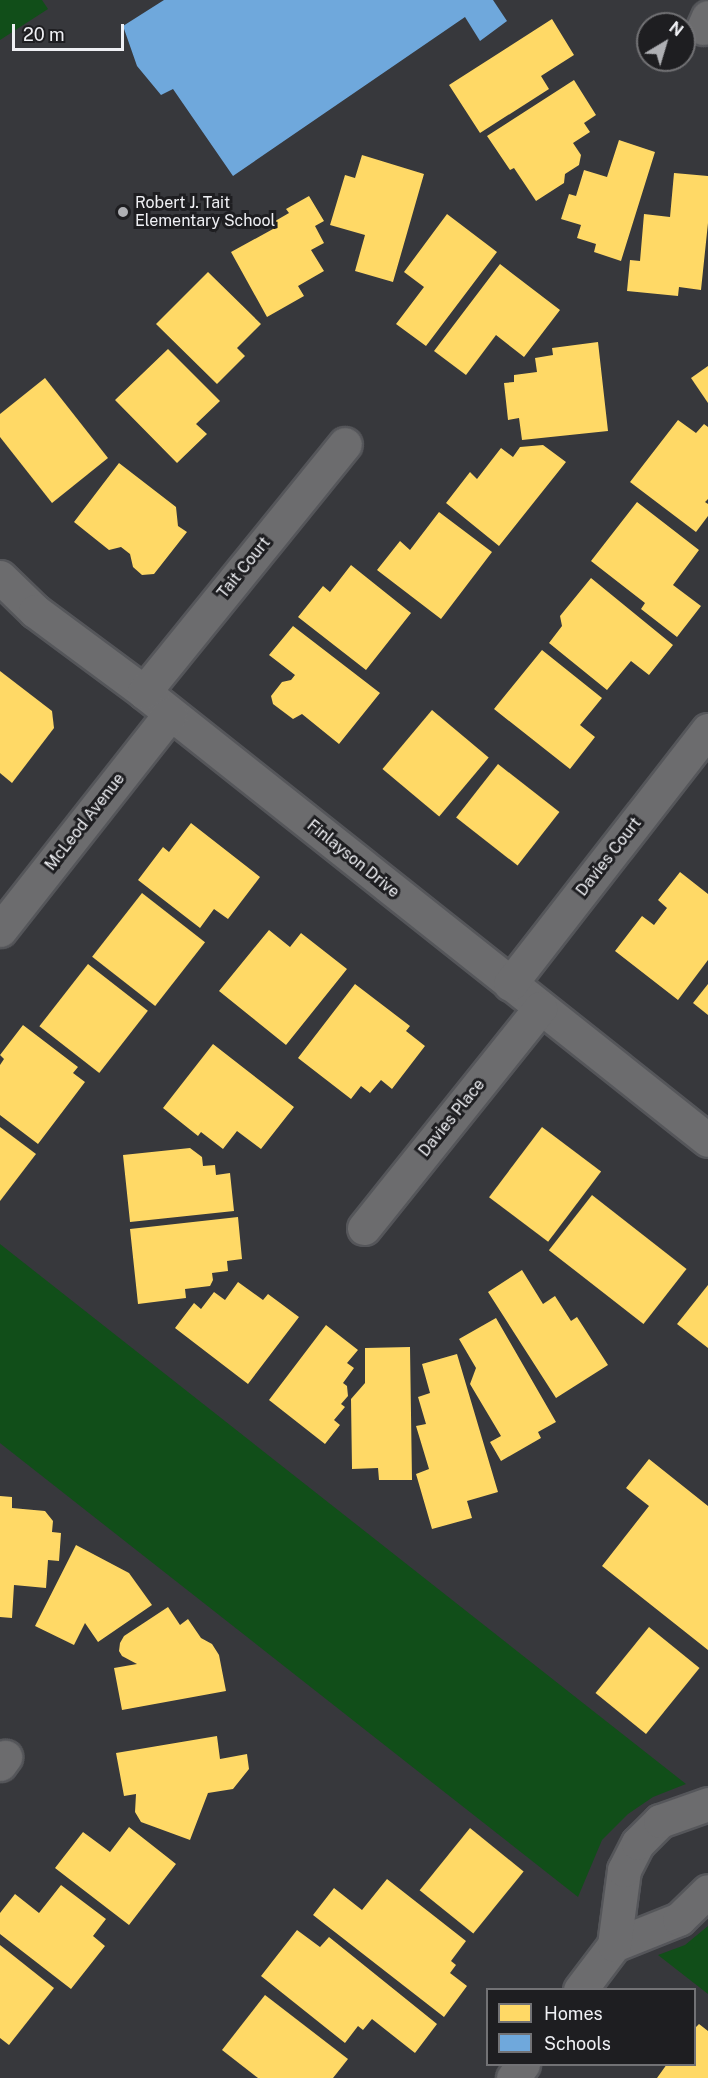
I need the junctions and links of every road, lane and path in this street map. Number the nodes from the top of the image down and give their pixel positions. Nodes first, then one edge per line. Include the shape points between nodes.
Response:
1 (345, 444) dead end
2 (0, 578) edge
3 (144, 692) junction
4 (170, 714) junction
5 (708, 730) edge
6 (0, 930) edge
7 (510, 984) junction
8 (540, 1008) junction
9 (708, 1140) edge
10 (364, 1228) dead end
11 (708, 1804) edge
12 (708, 1891) edge
13 (614, 1945) junction
14 (581, 1988) edge

1 - 3 street, Tait Court
2 - 3 street, Finlayson Drive via 35,611
3 - 4 street, Finlayson Drive
4 - 6 street, McLeod Avenue
4 - 7 street, Finlayson Drive
5 - 7 street, Davies Court
7 - 8 street, Finlayson Drive
8 - 9 street, Finlayson Drive
8 - 10 street, Davies Place
11 - 13 street via 660,1821 638,1843 624,1870
12 - 13 street via 679,1919
13 - 14 street

